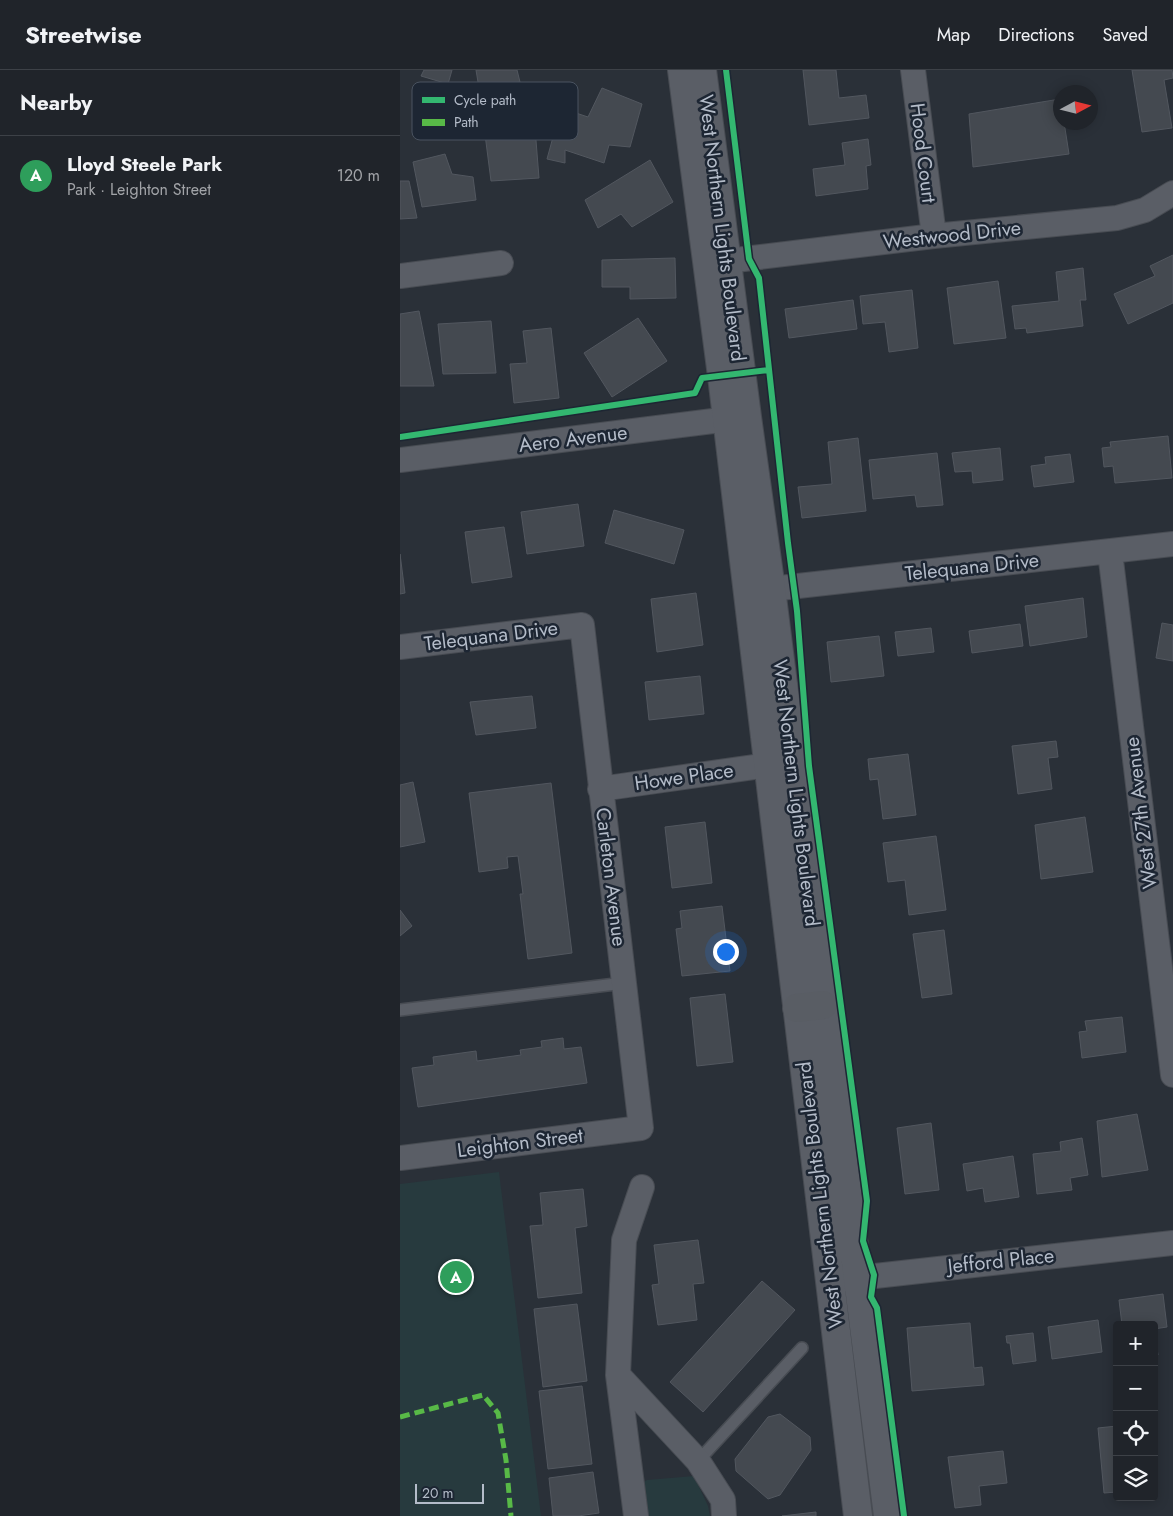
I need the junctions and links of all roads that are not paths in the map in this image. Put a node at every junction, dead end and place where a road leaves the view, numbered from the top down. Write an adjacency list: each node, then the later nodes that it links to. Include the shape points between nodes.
1 (682, 70): 9 (street, West Northern Lights Boulevard)
2 (702, 70): 6 (street, West Northern Lights Boulevard)
3 (913, 70): 5 (street, Hood Court)
4 (1173, 193): 5 (street, Westwood Drive, via 1144,210 1117,218)
5 (934, 236): 6 (street, Westwood Drive)
6 (727, 261): 9 (street, West Northern Lights Boulevard)
7 (501, 264): 8 (street)
8 (400, 276)
9 (737, 418): 10 (street, Aero Avenue); 13 (street, West Northern Lights Boulevard); 16 (street, West Northern Lights Boulevard)
10 (400, 460)
11 (1173, 544): 12 (street, Telequana Drive)
12 (1110, 552): 13 (street, Telequana Drive); 21 (street, West 27th Avenue)
13 (771, 589): 19 (street, West Northern Lights Boulevard)
14 (582, 625): 15 (street, Telequana Drive); 17 (street, Carleton Avenue)
15 (400, 647)
16 (768, 765): 17 (street, Howe Place); 19 (street, West Northern Lights Boulevard)
17 (600, 789): 18 (street, Carleton Avenue)
18 (624, 983): 20 (lane); 22 (street, Carleton Avenue)
19 (810, 1006): 26 (street, West Northern Lights Boulevard); 27 (street, West Northern Lights Boulevard)
20 (400, 1010)
21 (1173, 1075)
22 (641, 1128): 23 (street, Leighton Street)
23 (400, 1158)
24 (642, 1187): 29 (street, via 624,1240)
25 (1173, 1243): 26 (street, Jefford Place)
26 (858, 1277): 27 (street, Jefford Place); 34 (street, West Northern Lights Boulevard)
27 (830, 1281): 33 (street, West Northern Lights Boulevard)
28 (802, 1348): 30 (lane)
29 (618, 1375): 30 (street); 31 (street)
30 (698, 1461): 32 (street, via 723,1500)
31 (636, 1516)
32 (724, 1516)
33 (858, 1516)
34 (888, 1516)

